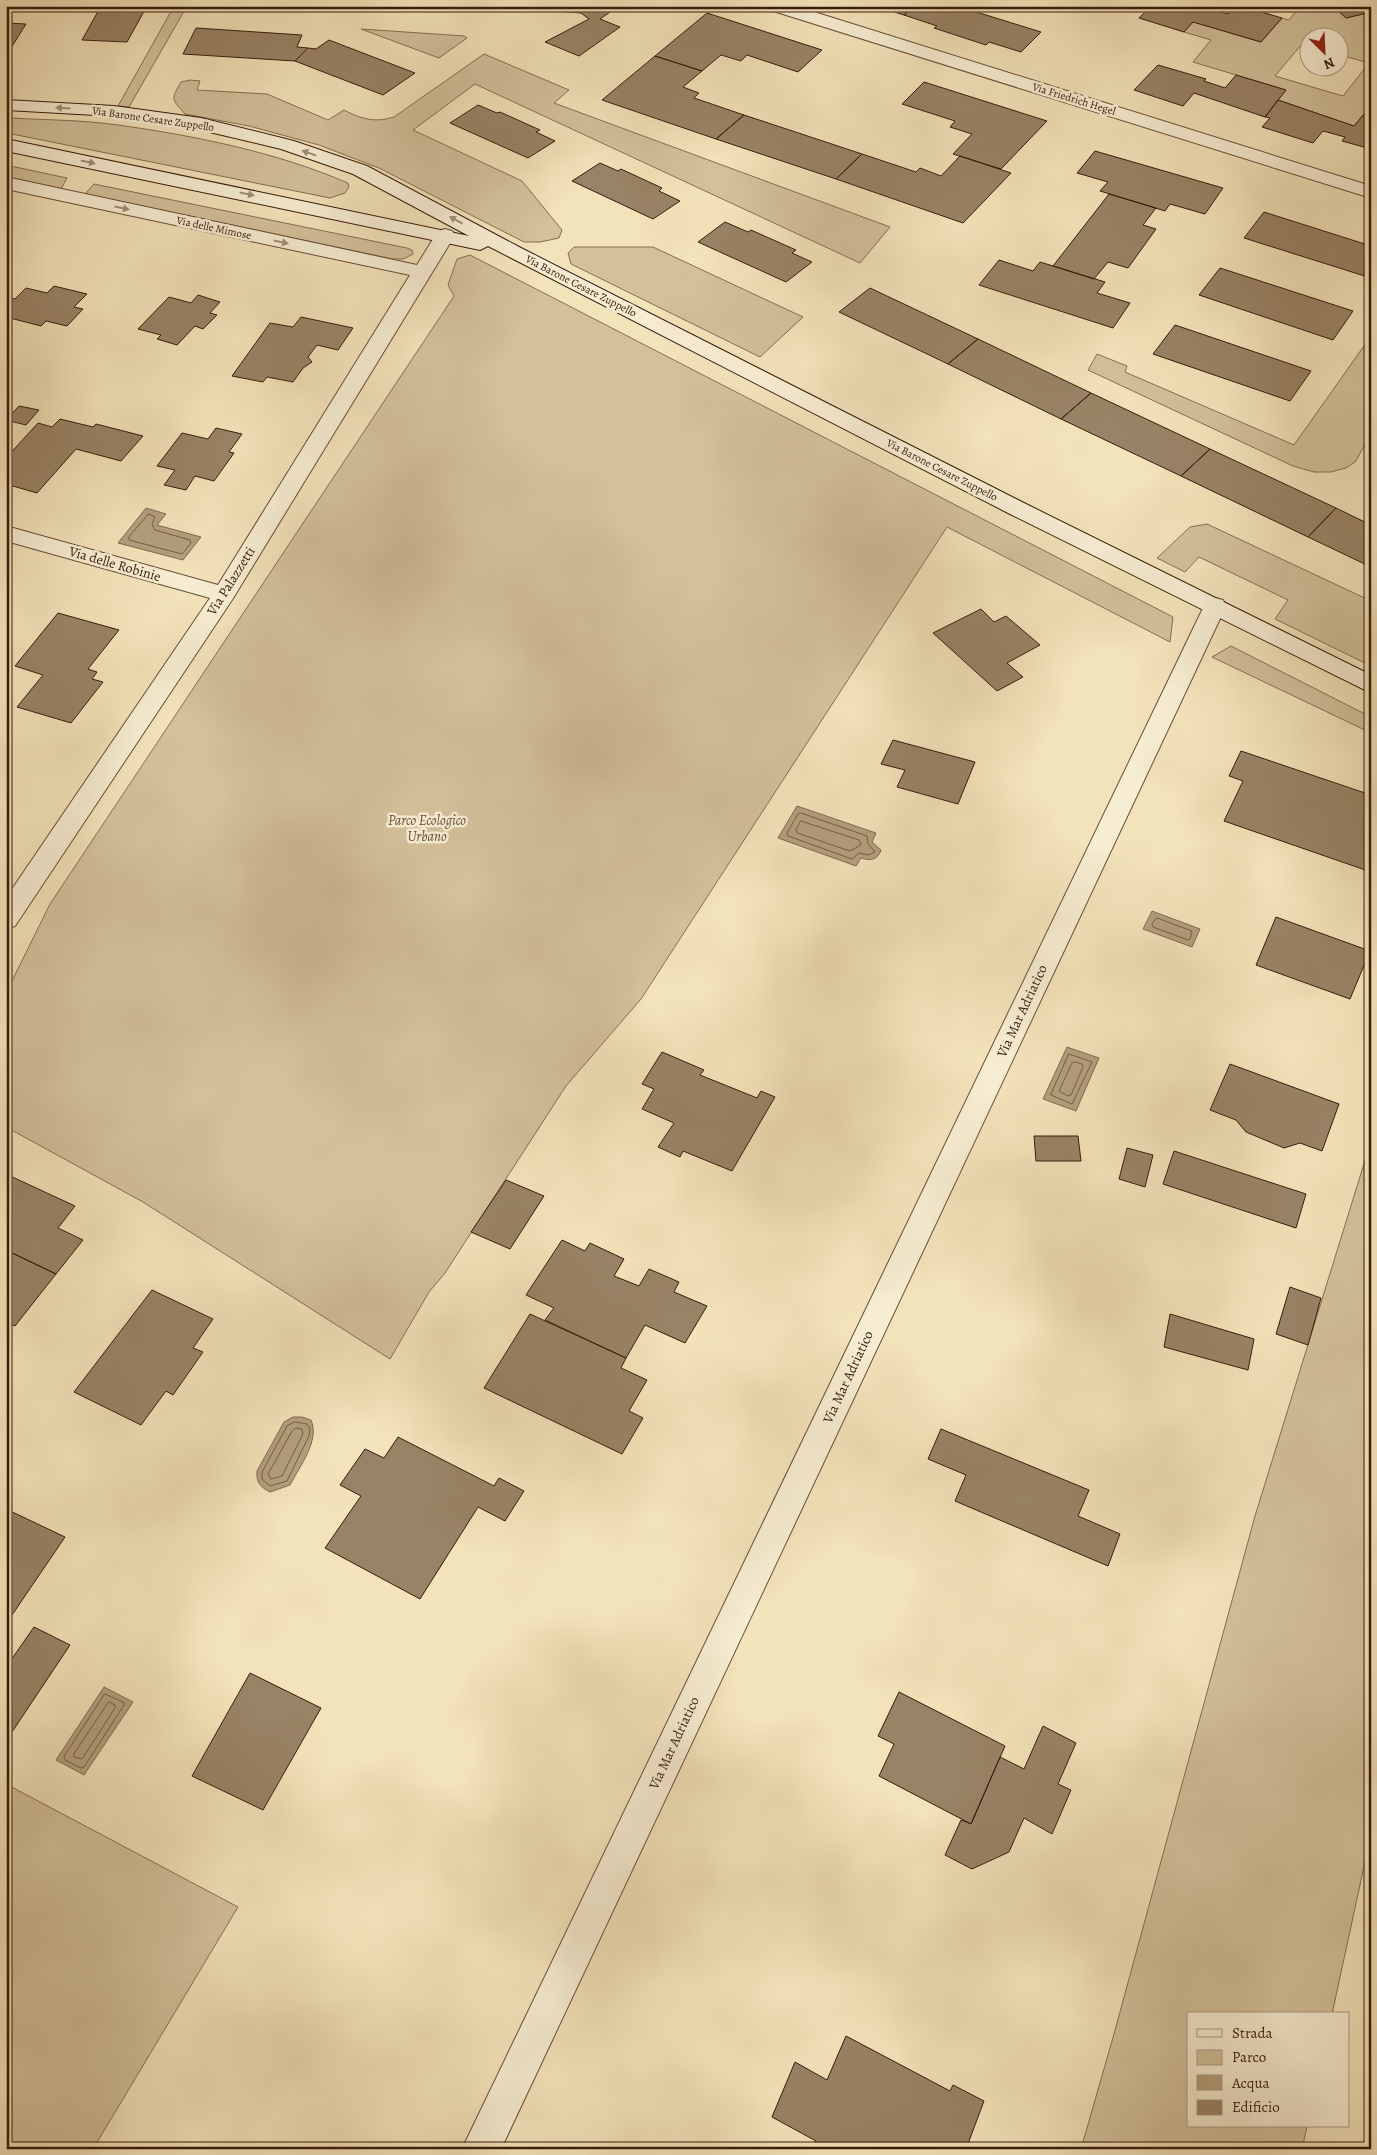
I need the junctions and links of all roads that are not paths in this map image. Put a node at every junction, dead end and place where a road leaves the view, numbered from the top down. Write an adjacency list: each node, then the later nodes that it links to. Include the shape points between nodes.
1 (776, 6): 5 (street, Via Friedrich Hegel)
2 (6, 105): 7 (street, Via Barone Cesare Zuppello, one-way to 2, via 360,170 287,145 201,124 114,111)
3 (6, 145): 6 (street, Via Barone Cesare Zuppello, one-way to 6)
4 (6, 183): 8 (street, Via delle Mimose, one-way to 8)
5 (1371, 192)
6 (445, 236): 7 (street, Via Barone Cesare Zuppello); 8 (street, Via Palazzetti)
7 (514, 252): 11 (street, Via Barone Cesare Zuppello)
8 (422, 272): 10 (street, Via Palazzetti)
9 (6, 533): 10 (street, Via delle Robinie)
10 (224, 594): 13 (street, Via Palazzetti)
11 (1215, 606): 12 (street, Via Barone Cesare Zuppello); 14 (street, Via Mar Adriatico)
12 (1371, 685)
13 (6, 919)
14 (481, 2149)

